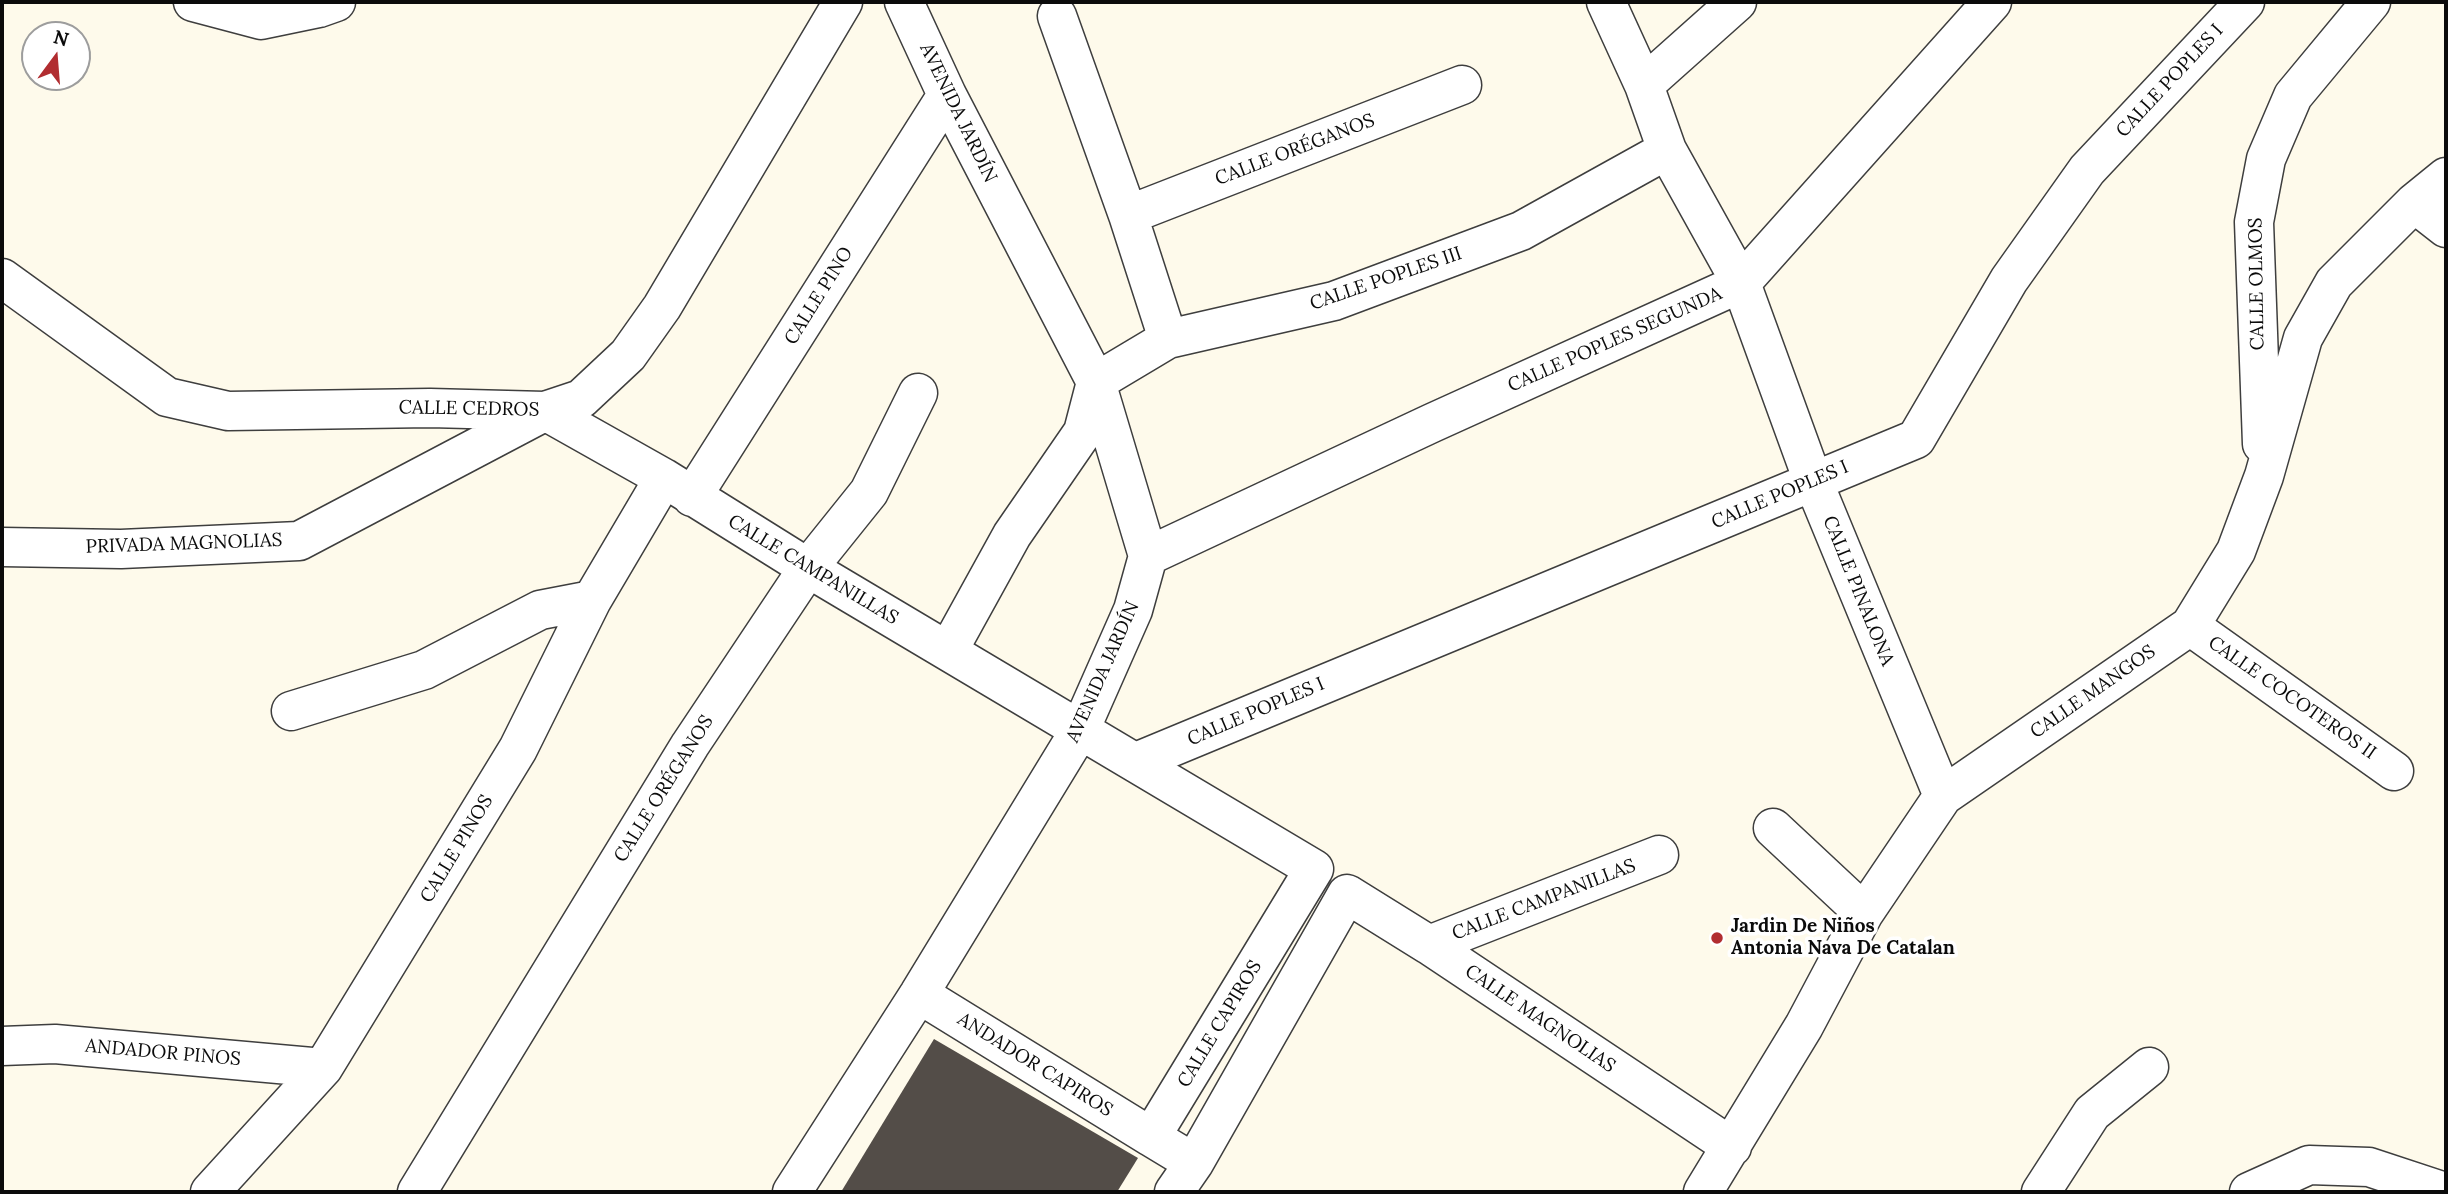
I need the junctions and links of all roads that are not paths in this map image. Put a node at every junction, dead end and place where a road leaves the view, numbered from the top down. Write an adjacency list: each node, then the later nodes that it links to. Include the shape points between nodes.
1 (193, 2): 2 (street, via 261,20)
2 (336, 2)
3 (843, 2): 24 (street, CALLE CEDROS, via 662,307 628,355 581,399)
4 (904, 2): 13 (street, AVENIDA JARDÍN)
5 (1606, 2): 12 (street, CALLE PINALONA)
6 (1737, 2): 12 (street)
7 (1992, 2): 20 (street, CALLE POPLES SEGUNDA)
8 (2245, 2): 26 (street, CALLE POPLES I, via 2087,170 2009,280 1916,439)
9 (2371, 2): 25 (street, CALLE OLMOS, via 2293,96 2266,159 2254,222)
10 (1057, 16): 17 (street)
11 (1462, 85): 17 (street, CALLE ORÉGANOS)
12 (1644, 85): 14 (street, CALLE PINALONA)
13 (947, 94): 22 (street, AVENIDA JARDÍN); 27 (street, CALLE PINO)
14 (1667, 150): 20 (street, CALLE PINALONA); 21 (street, CALLE POPLES III, via 1508,236 1334,301)
15 (2446, 177): 16 (street, CALLE MANGOS)
16 (2414, 203): 18 (street); 25 (street, CALLE MANGOS, via 2334,283 2303,338)
17 (1128, 215): 21 (street)
18 (2446, 228)
19 (2, 278): 24 (street, CALLE CEDROS, via 167,397 228,411)
20 (1741, 283): 26 (street, CALLE PINALONA); 29 (street, CALLE POPLES SEGUNDA)
21 (1168, 339): 22 (street, CALLE POPLES III)
22 (1096, 382): 29 (street, AVENIDA JARDÍN); 33 (street, via 1083,432 1012,535)
23 (918, 393): 30 (street, CALLE ORÉGANOS, via 869,492)
24 (545, 411): 27 (street, CALLE CAMPANILLAS); 28 (street, PRIVADA MAGNOLIAS, via 299,541 121,549)
25 (2264, 476): 32 (street, CALLE MANGOS, via 2236,551)
26 (1813, 481): 36 (street, CALLE POPLES I); 38 (street, CALLE PINALONA)
27 (678, 487): 30 (street, CALLE CAMPANILLAS); 31 (street, CALLE PINOS)
28 (2, 547)
29 (1148, 556): 35 (street, AVENIDA JARDÍN, via 1133,610)
30 (808, 568): 33 (street, CALLE CAMPANILLAS); 52 (street, CALLE ORÉGANOS, via 690,745)
31 (592, 600): 34 (street, via 540,610 424,670); 46 (street, CALLE PINOS, via 518,749)
32 (2190, 626): 37 (street, CALLE COCOTEROS II); 38 (street, CALLE MANGOS)
33 (948, 651): 35 (street, CALLE CAMPANILLAS)
34 (291, 711)
35 (1080, 730): 36 (street); 43 (street, AVENIDA JARDÍN)
36 (1136, 762): 47 (street, CALLE CAPIROS, via 1314,869)
37 (2394, 771)
38 (1943, 796): 41 (street, CALLE MANGOS)
39 (1773, 828): 41 (street)
40 (1659, 855): 42 (street, CALLE CAMPANILLAS)
41 (1864, 913): 48 (street, CALLE MANGOS)
42 (1429, 944): 48 (street, CALLE MAGNOLIAS); 49 (street, CALLE MAGNOLIAS, via 1347,894)
43 (919, 994): 47 (street, ANDADOR CAPIROS); 53 (street, AVENIDA JARDÍN)
44 (2, 1046): 46 (street, ANDADOR PINOS, via 55,1044)
45 (2149, 1067): 55 (street, via 2092,1113)
46 (323, 1068): 51 (street, CALLE PINOS)
47 (1151, 1137): 49 (street)
48 (1732, 1147): 54 (street, CALLE MANGOS)
49 (1184, 1177)
50 (2363, 1180): 56 (street, via 2309,1165); 57 (street)
51 (210, 1192)
52 (417, 1192)
53 (792, 1192)
54 (1703, 1192)
55 (2041, 1192)
56 (2249, 1192)
57 (2445, 1192)

